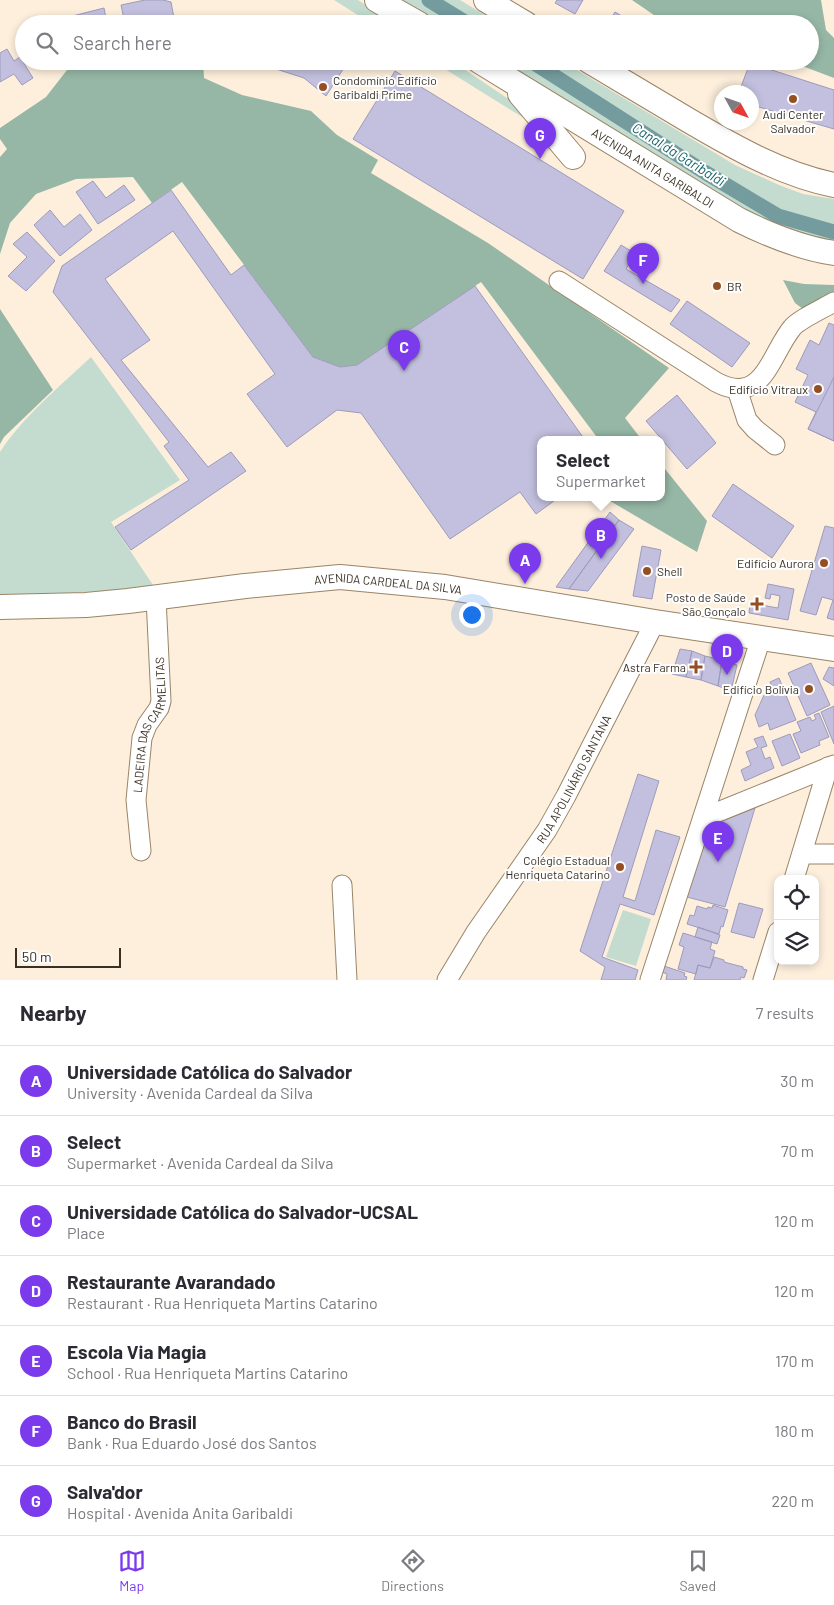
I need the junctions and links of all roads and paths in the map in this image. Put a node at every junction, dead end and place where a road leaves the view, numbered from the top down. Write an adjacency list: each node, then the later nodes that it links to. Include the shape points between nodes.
1 (377, 0): 3 (main road)
2 (486, 0): 4 (main road)
3 (403, 15)
4 (511, 15)
5 (494, 70): 7 (main road, AVENIDA ANITA GARIBALDI)
6 (604, 70): 9 (main road, via 756,158 808,180)
7 (508, 79): 8 (main road); 10 (main road, AVENIDA ANITA GARIBALDI, via 739,220 778,238)
8 (572, 157)
9 (834, 185)
10 (834, 253)
11 (559, 281): 13 (street, via 716,382)
12 (834, 302): 13 (street, via 792,327 767,371 749,387)
13 (737, 389): 14 (street, via 747,420)
14 (775, 445)
15 (156, 598): 16 (main road, AVENIDA CARDEAL DA SILVA, via 86,605); 17 (main road, AVENIDA CARDEAL DA SILVA, via 340,577 445,587); 22 (street, LADEIRA DAS CARMELITAS, via 160,701 142,738 136,800)
16 (0, 606)
17 (655, 622): 18 (main road, AVENIDA CARDEAL DA SILVA); 29 (street, RUA APOLINÁRIO SANTANA, via 566,796)
18 (761, 638): 19 (main road, AVENIDA CARDEAL DA SILVA); 21 (street)
19 (834, 648)
20 (831, 766): 21 (street); 23 (street)
21 (703, 818): 30 (street)
22 (141, 851)
23 (802, 854): 24 (street); 25 (street)
24 (834, 854)
25 (795, 875)
26 (342, 885): 28 (street)
27 (774, 945): 31 (street)
28 (347, 980)
29 (447, 980)
30 (650, 980)
31 (763, 980)

